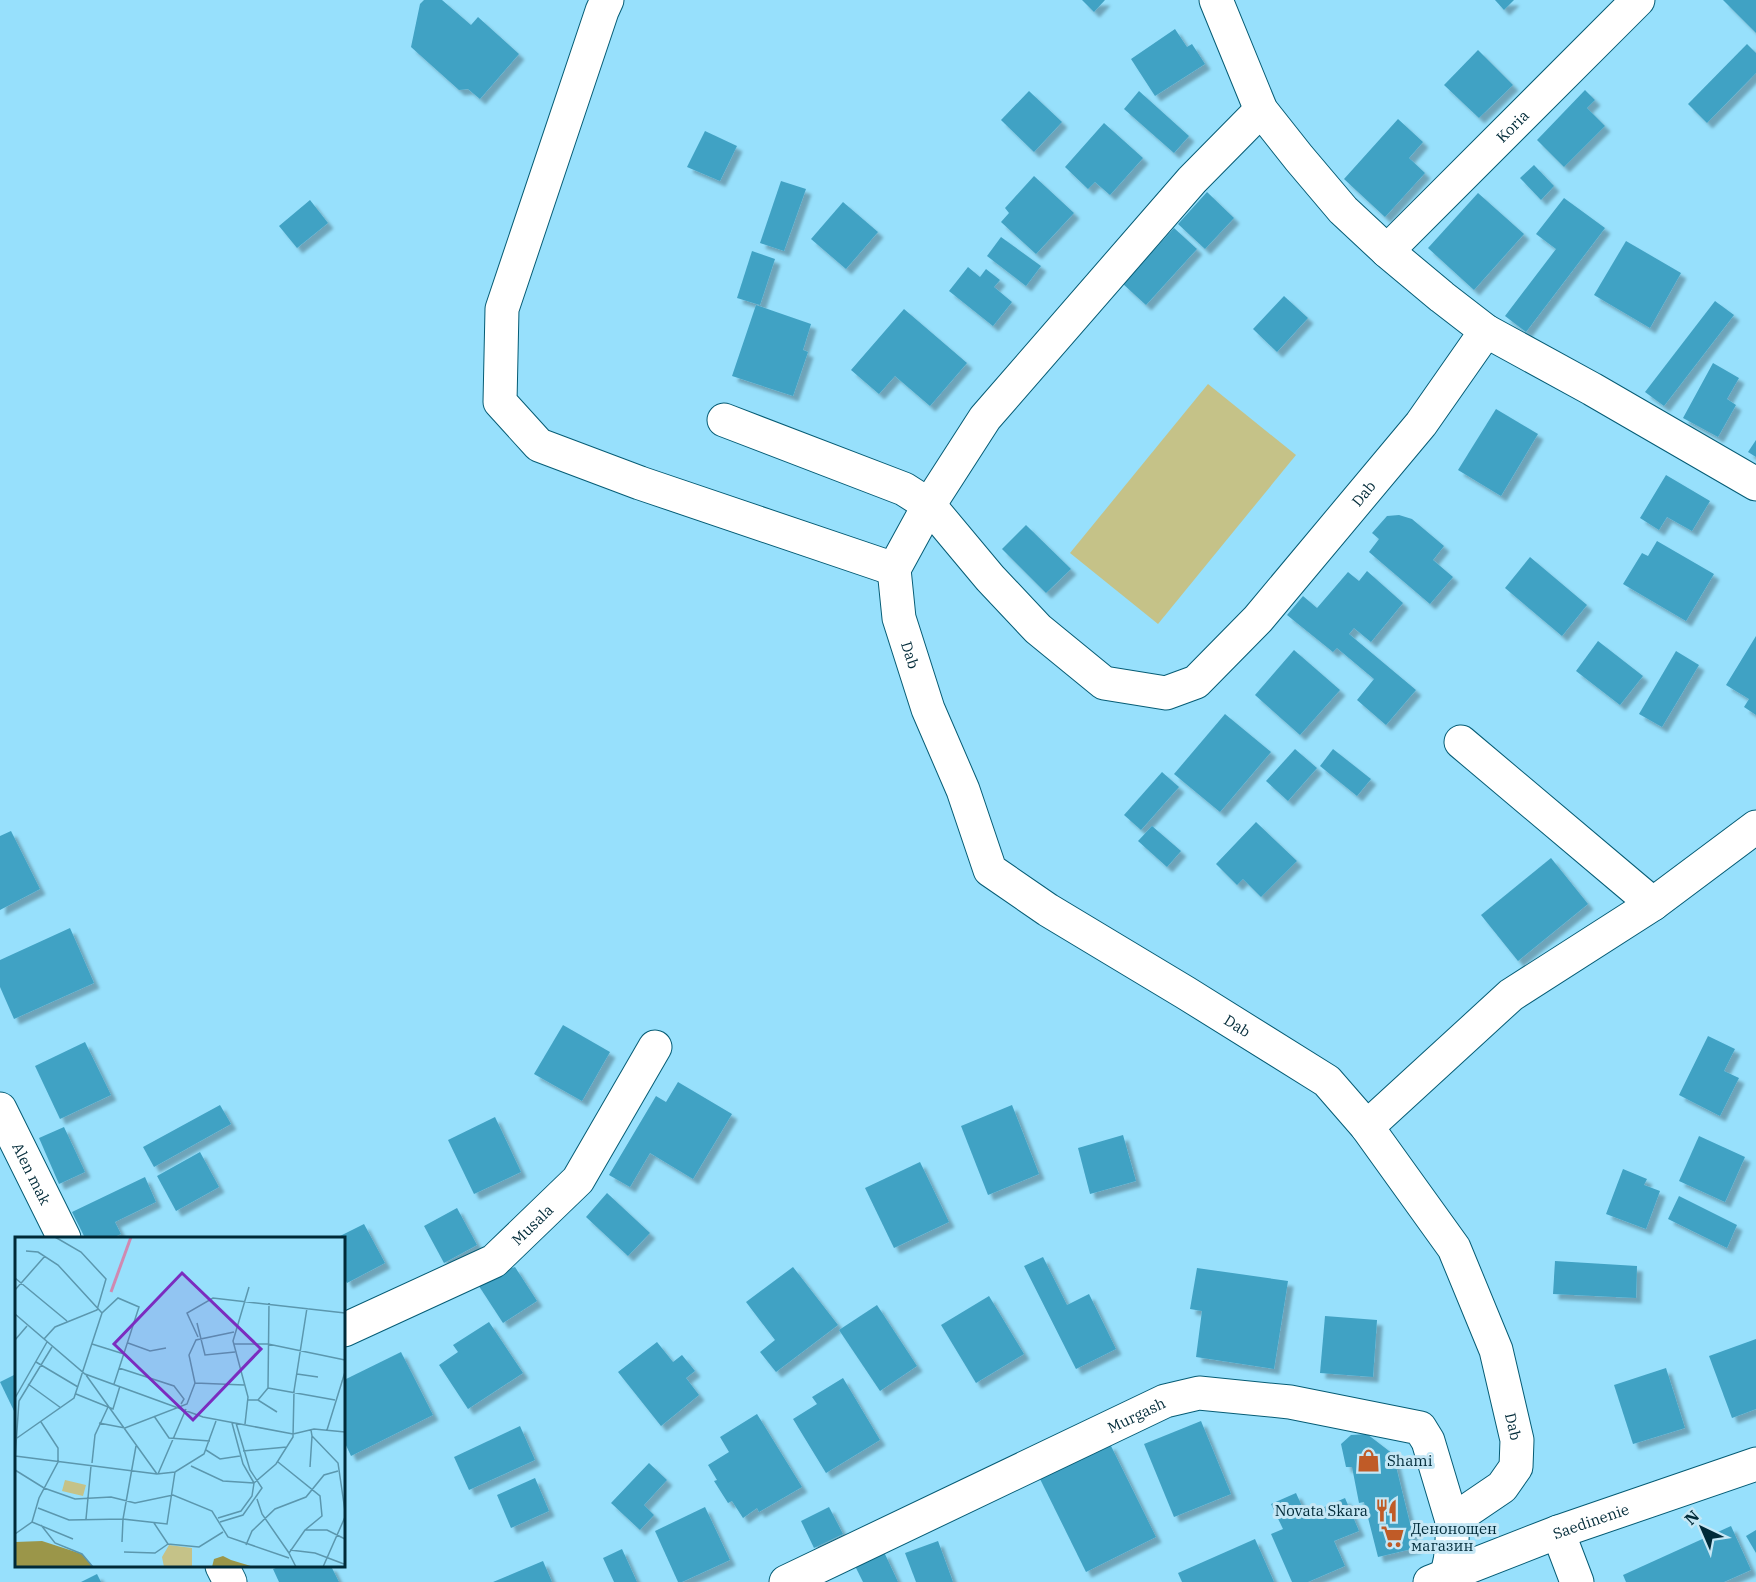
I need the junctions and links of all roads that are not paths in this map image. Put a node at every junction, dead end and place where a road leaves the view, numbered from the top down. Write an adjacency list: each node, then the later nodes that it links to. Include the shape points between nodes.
1 (607, 0): 10 (street, via 501,309 500,402 539,445)
2 (1216, 0): 4 (street)
3 (1638, 0): 5 (street, Koria)
4 (1262, 110): 5 (street, via 1343,210); 9 (street, via 1192,180 985,418)
5 (1387, 251): 6 (street)
6 (1486, 331): 8 (street); 9 (street, Dab, via 1421,424 1258,619 1196,682 1166,693 1104,683 1038,629)
7 (724, 420): 9 (street, Dab, via 904,489)
8 (1756, 484)
9 (929, 505): 10 (street)
10 (894, 569): 16 (street, Dab, via 898,618 990,870 1048,910 1327,1081)
11 (1461, 742): 13 (street)
12 (1756, 827): 13 (street)
13 (1653, 904): 16 (street, via 1511,995)
14 (656, 1047): 18 (street, Musala, via 578,1180 494,1261)
15 (0, 1109): 17 (street, Alen mak)
16 (1367, 1127): 20 (street, Dab, via 1454,1248 1496,1350 1517,1440 1516,1467 1502,1487)
17 (63, 1237)
18 (345, 1330)
19 (1756, 1464): 21 (street, Saedinenie)
20 (1452, 1521): 23 (street, via 1453,1539); 25 (street, Murgash, via 1428,1442 1420,1428 1290,1402 1199,1393 1165,1401)
21 (1558, 1532): 23 (street, Saedinenie); 26 (street)
22 (222, 1567): 24 (street)
23 (1440, 1579)
24 (230, 1582)
25 (786, 1582)
26 (1577, 1582)

